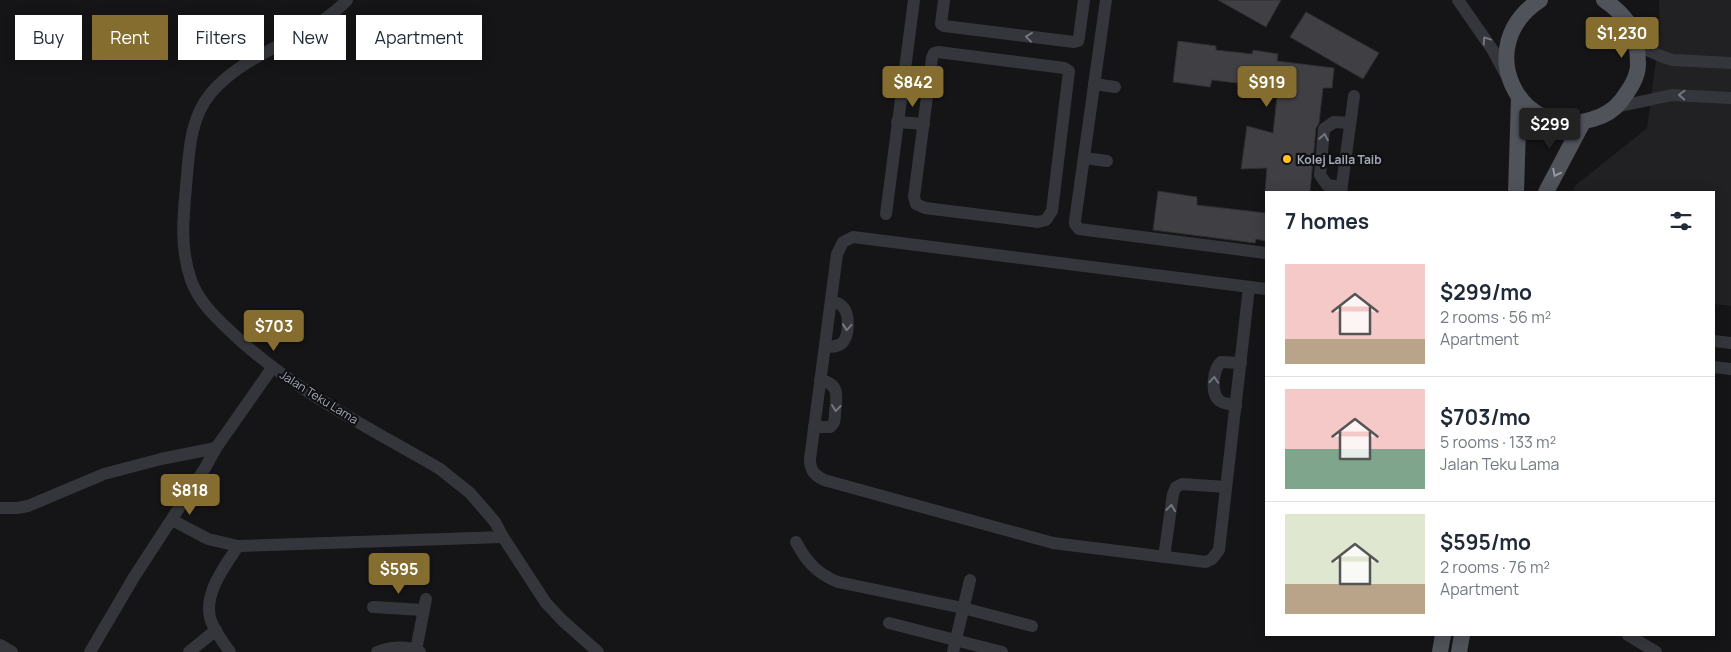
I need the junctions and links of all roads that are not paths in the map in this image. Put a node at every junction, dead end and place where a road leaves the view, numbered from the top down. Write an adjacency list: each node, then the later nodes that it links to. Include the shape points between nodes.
1 (347, 0): 38 (street, Jalan Teku Lama, via 318,24 230,75 210,94 197,116 191,138 182,233 191,281 215,316)
2 (914, 0): 19 (street)
3 (944, 0): 4 (street, one-way to 3, via 1079,37 1074,42 944,26 941,24)
4 (1084, 0)
5 (1106, 0): 13 (street)
6 (1458, 0): 12 (street, one-way to 6)
7 (1540, 0): 12 (main road, via 1527,8 1514,24 1507,43 1506,64)
8 (1604, 0): 9 (main road)
9 (1616, 5): 10 (main road, via 1631,26)
10 (1638, 46): 11 (street, via 1673,60); 18 (main road, via 1638,68 1630,90)
11 (1731, 63)
12 (1510, 81): 16 (main road)
13 (1094, 84): 14 (street); 23 (street)
14 (1115, 87)
15 (1354, 96): 21 (street)
16 (1519, 97): 20 (main road, via 1547,119); 26 (main road)
17 (1731, 98): 18 (street, one-way to 18, via 1672,95)
18 (1616, 107): 20 (main road)
19 (897, 122): 22 (street); 28 (street)
20 (1583, 122): 27 (main road, one-way to 27)
21 (1350, 123): 25 (street); 25 (street, one-way to 21, via 1327,185 1320,175 1324,129 1334,122)
22 (924, 124): 22 (street, via 934,53 1069,71 1050,216 1038,222 925,208 916,204 914,197)
23 (1084, 158): 24 (street); 29 (street, via 1075,224 1079,230)
24 (1107, 161)
25 (1342, 190)
26 (1516, 191)
27 (1547, 191)
28 (886, 214)
29 (1265, 253)
30 (1250, 287): 31 (street); 32 (street, via 853,237 839,248); 36 (street)
31 (1265, 289)
32 (831, 301): 35 (street); 35 (street, one-way to 35, via 846,311 846,336 839,345)
33 (1715, 341): 34 (street)
34 (1731, 343)
35 (825, 346): 40 (street)
36 (1241, 363): 41 (street); 41 (street, one-way to 36, via 1220,402 1216,397 1215,369 1221,362)
37 (1715, 366): 39 (street)
38 (272, 368): 43 (street); 47 (street, Jalan Teku Lama, via 446,473 470,493 495,522)
39 (1731, 369)
40 (820, 380): 42 (street); 42 (street, one-way to 42, via 831,384 837,393 834,422 830,427)
41 (1236, 406): 44 (street)
42 (814, 427): 50 (street, via 810,466 815,475 824,480 1053,543)
43 (216, 448): 45 (street, via 104,474 28,506); 46 (street)
44 (1226, 487): 50 (street, one-way to 44, via 1176,487 1182,484); 50 (street, via 1219,550 1212,559 1206,562)
45 (0, 508)
46 (172, 520): 49 (street, via 208,539); 64 (street)
47 (503, 537): 49 (street); 68 (street, Jalan Teku Lama, via 546,603)
48 (796, 542): 53 (street, via 811,566 827,578)
49 (238, 546): 56 (street, via 212,591 210,611)
50 (1164, 557)
51 (970, 580): 53 (street)
52 (373, 608): 62 (street, via 424,604)
53 (964, 608): 55 (street); 61 (street)
54 (889, 623): 61 (street)
55 (1032, 626)
56 (216, 630): 65 (street); 66 (street)
57 (1443, 636): 70 (main road)
58 (1462, 636): 71 (main road)
59 (1630, 636): 72 (street)
60 (0, 645): 63 (street)
61 (955, 646): 69 (street)
62 (418, 651): 67 (street, via 389,648)
63 (12, 652)
64 (90, 652)
65 (189, 652)
66 (230, 652)
67 (376, 652)
68 (598, 652)
69 (1002, 652)
70 (1440, 652)
71 (1459, 652)
72 (1656, 652)

